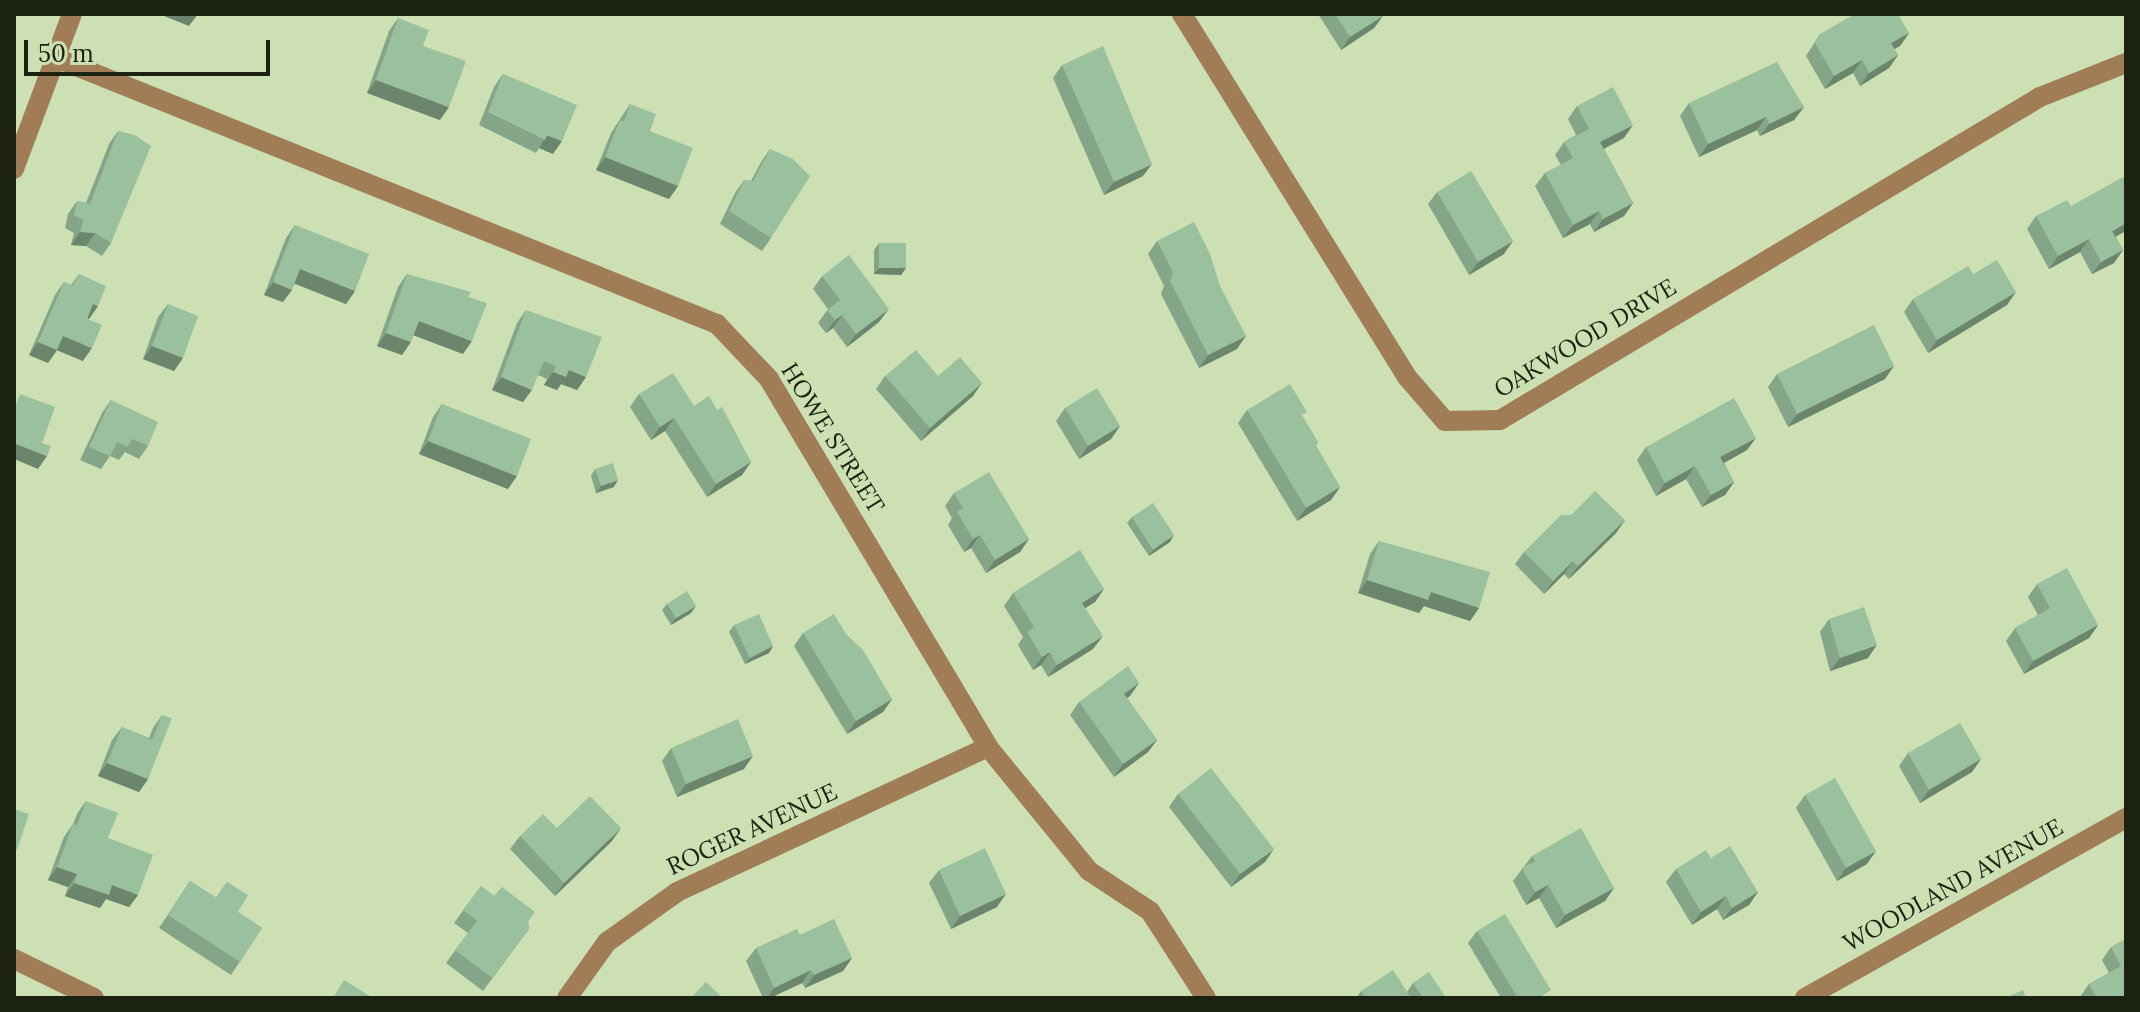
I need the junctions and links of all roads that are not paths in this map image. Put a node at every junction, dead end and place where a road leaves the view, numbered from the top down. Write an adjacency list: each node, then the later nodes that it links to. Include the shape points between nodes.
1 (72, 14): 3 (street)
2 (1182, 14): 4 (street, OAKWOOD DRIVE, via 1407,377 1445,421 1500,420 2040,97)
3 (56, 58): 5 (street); 6 (street, HOWE STREET, via 717,324 769,379)
4 (2126, 63)
5 (14, 169)
6 (988, 747): 10 (street, ROGER AVENUE, via 677,892 607,942); 11 (street, HOWE STREET, via 1089,871 1150,911)
7 (2126, 818): 12 (street, WOODLAND AVENUE)
8 (14, 959): 9 (street)
9 (94, 998)
10 (567, 998)
11 (1206, 998)
12 (1805, 998)

